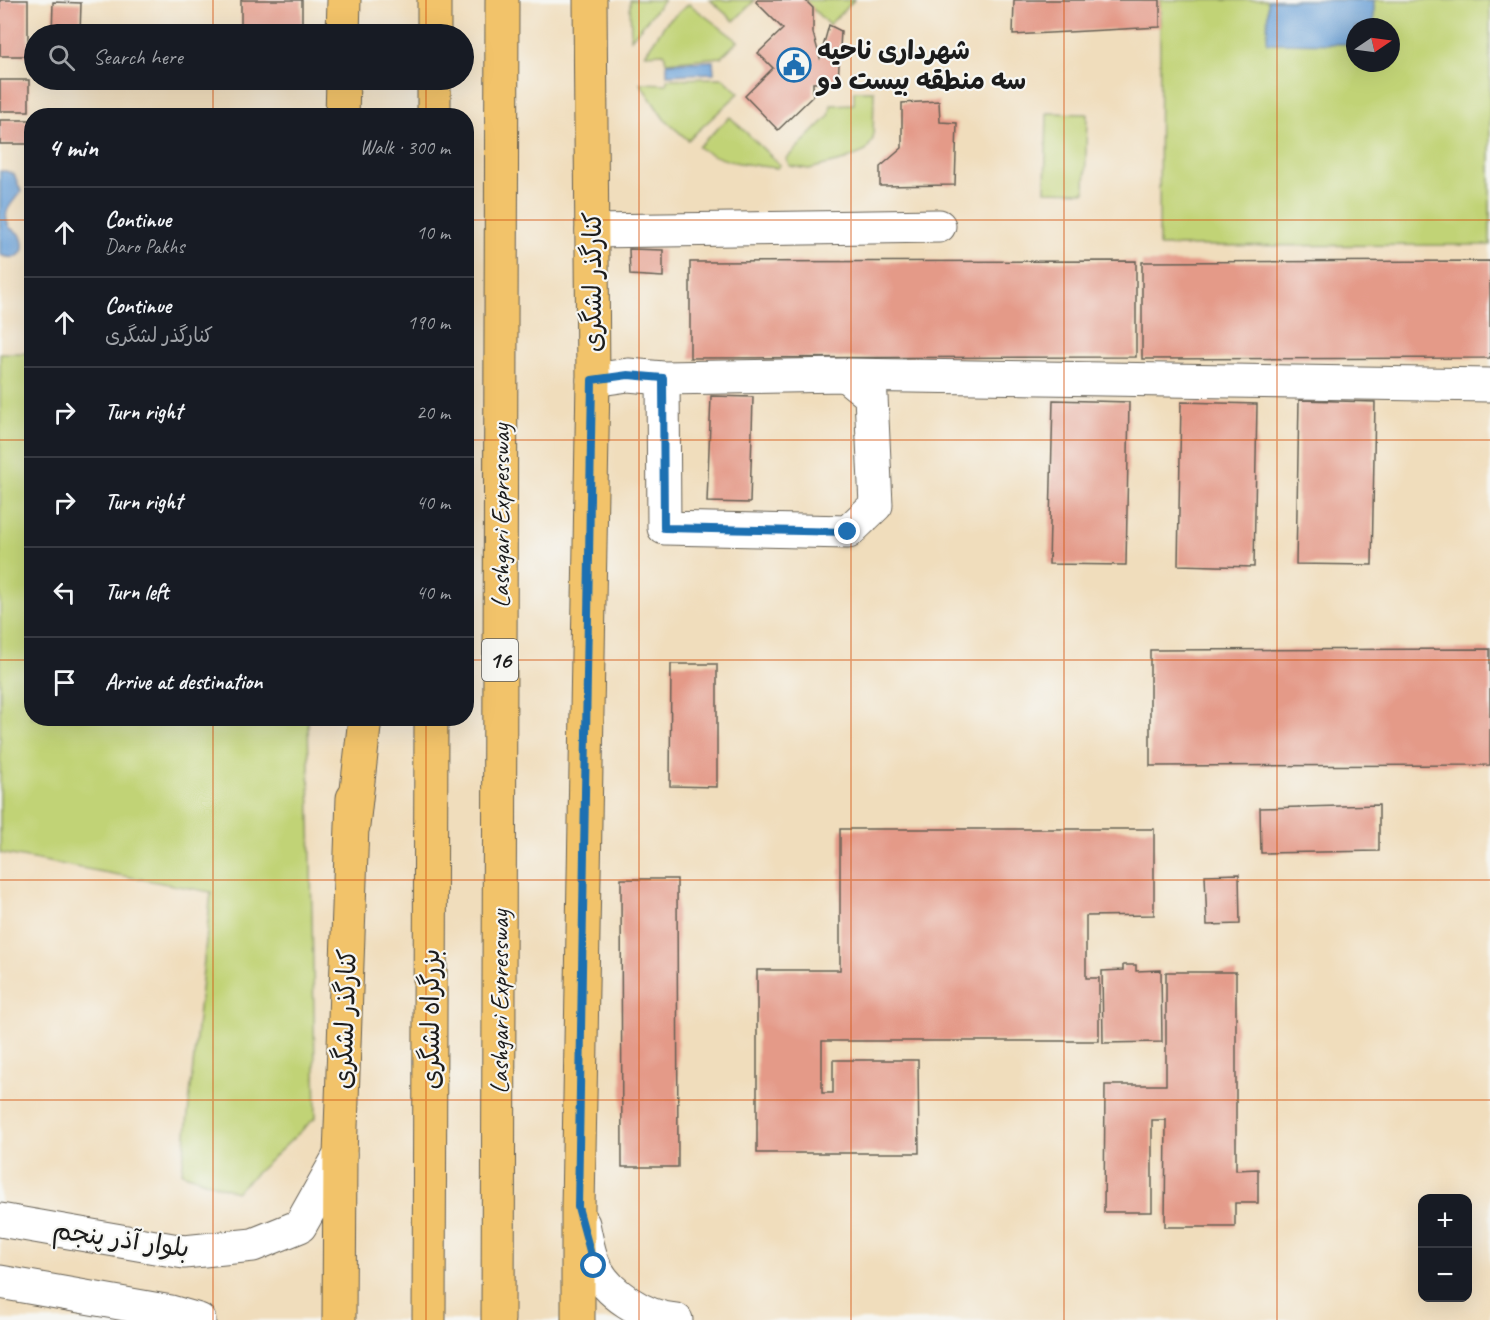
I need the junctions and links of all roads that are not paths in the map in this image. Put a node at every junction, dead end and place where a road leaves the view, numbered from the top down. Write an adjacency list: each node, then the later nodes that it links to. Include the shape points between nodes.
1 (344, 0): 5 (main road)
2 (434, 0): 6 (main road)
3 (502, 0): 26 (main road, Lashgari Expressway / 16)
4 (590, 0): 10 (main road, کنارگذر لشگری)
5 (344, 24)
6 (434, 24)
7 (343, 90): 8 (main road)
8 (342, 108)
9 (939, 226): 10 (street)
10 (592, 231): 13 (main road, کنارگذر لشگری)
11 (844, 375): 12 (street); 12 (street, via 871,396 876,505 848,532 664,528); 14 (street)
12 (663, 378): 13 (street, via 628,375)
13 (592, 380): 20 (main road, کنارگذر لشگری)
14 (1490, 385)
15 (351, 726): 18 (main road, کنارگذر لشگری)
16 (364, 726): 18 (main road)
17 (431, 726): 25 (main road, بزرگراه لشگری)
18 (353, 826): 19 (main road, کنارگذر لشگری)
19 (340, 1155): 21 (street, بلوار آذر پنجم, via 300,1226 253,1245 184,1252); 24 (main road, کنارگذر لشگری)
20 (578, 1207): 27 (main road, کنارگذر لشگری); 28 (street, via 594,1266 615,1293 634,1307)
21 (0, 1220)
22 (0, 1282): 23 (street)
23 (199, 1320)
24 (339, 1320)
25 (429, 1320)
26 (498, 1320)
27 (578, 1320)
28 (676, 1320)

